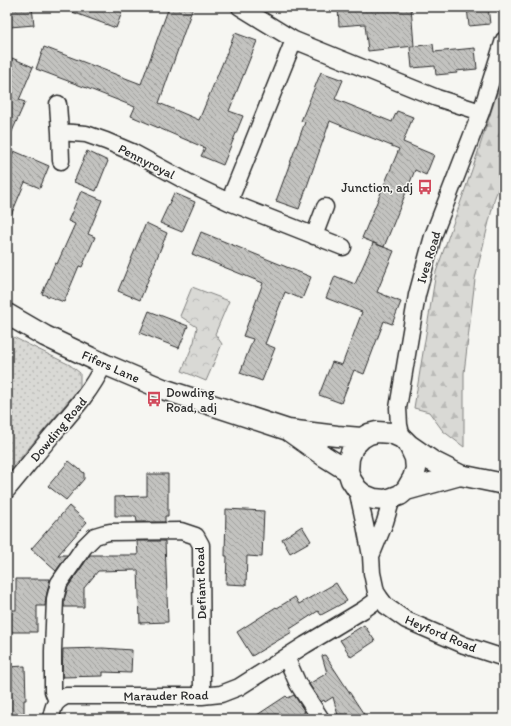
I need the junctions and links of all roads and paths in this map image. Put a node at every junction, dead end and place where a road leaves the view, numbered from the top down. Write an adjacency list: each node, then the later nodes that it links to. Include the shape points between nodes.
1 (240, 7): 2 (street)
2 (294, 40): 5 (street, via 437,98); 8 (street)
3 (504, 40): 5 (street, Ives Road)
4 (58, 104): 6 (street)
5 (481, 112): 14 (street, Ives Road, via 431,243 417,295)
6 (60, 132): 7 (street); 8 (street, Pennyroyal, via 86,134 106,141)
7 (61, 161)
8 (229, 202): 10 (street, Pennyroyal)
9 (325, 207): 10 (street)
10 (314, 236): 11 (street, Pennyroyal)
11 (343, 247)
12 (7, 314): 13 (street, Fifers Lane, via 45,336)
13 (104, 364): 15 (street, Fifers Lane, via 163,389); 22 (street, Dowding Road, via 98,378 80,404)
14 (398, 408): 16 (street, Ives Road, via 386,424); 17 (street, Ives Road, via 398,425)
15 (288, 430): 16 (street, Fifers Lane, via 337,436); 18 (street, Fifers Lane)
16 (370, 435): 17 (street, Fifers Lane, via 391,433); 18 (street, via 353,447)
17 (405, 442): 19 (street, Fifers Lane, via 432,461); 23 (street, via 415,458 416,469 413,478)
18 (348, 471): 21 (street)
19 (460, 475): 20 (street, Fifers Lane); 23 (street, Fifers Lane)
20 (504, 484)
21 (357, 489): 23 (street, Fifers Lane, via 374,499 385,500); 24 (street, Heyford Road)
22 (7, 490)
23 (399, 494): 24 (street, Heyford Road)
24 (371, 556): 25 (street, Heyford Road, via 372,574)
25 (380, 598): 26 (street, Marauder Road); 27 (street, Heyford Road, via 386,606 406,620 464,645)
26 (286, 657): 28 (street, Marauder Road, via 239,687 221,694); 31 (street, via 298,684)
27 (504, 658)
28 (202, 696): 29 (street, Marauder Road, via 66,696); 29 (street, Defiant Road, via 201,545 196,536 181,531 110,532 96,536 84,547 59,583 54,599 53,651 54,691)
29 (57, 701): 30 (street)
30 (51, 719)
31 (321, 719)

